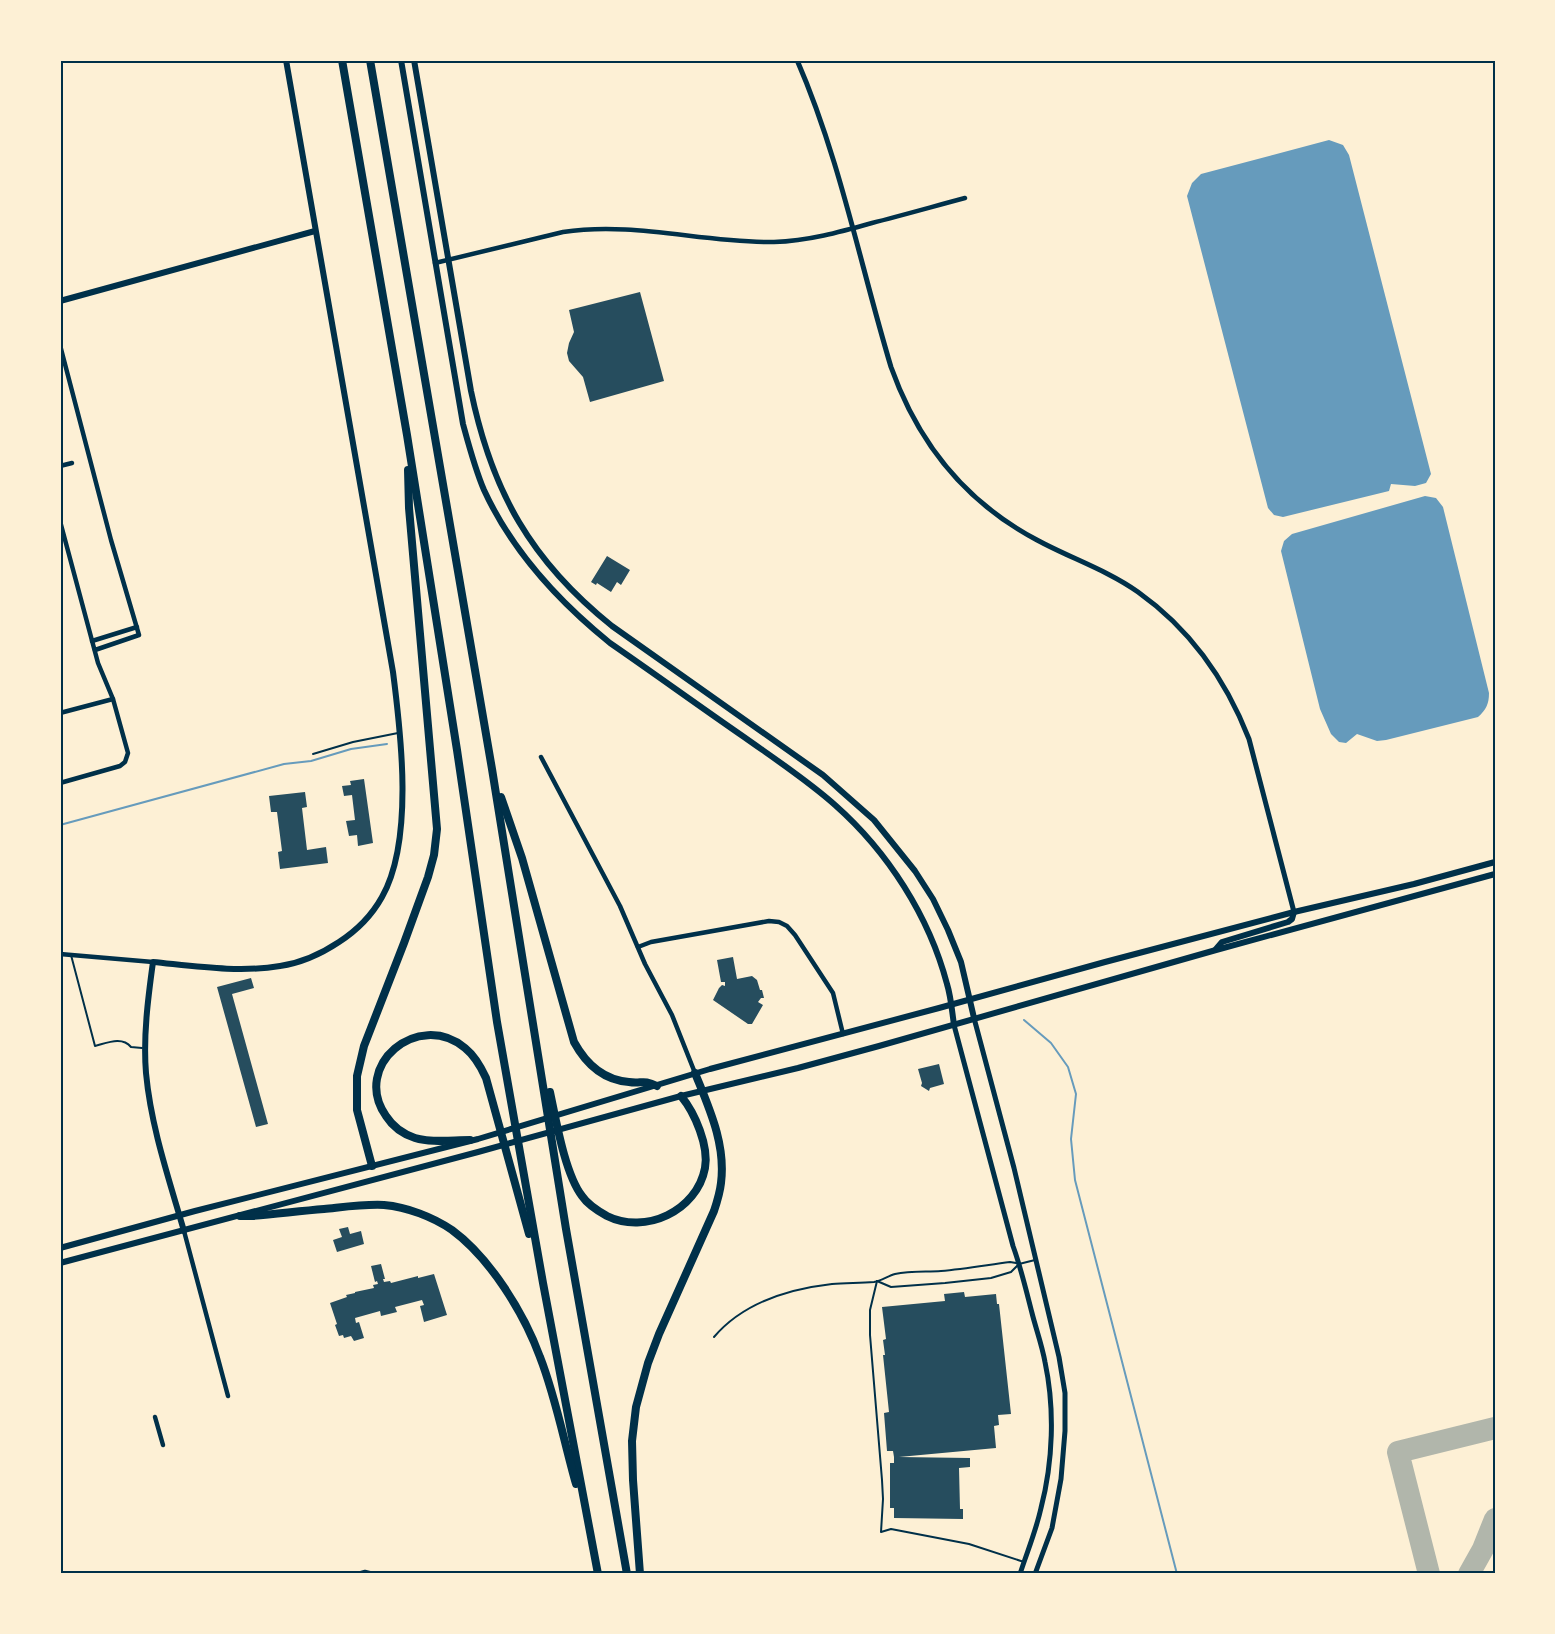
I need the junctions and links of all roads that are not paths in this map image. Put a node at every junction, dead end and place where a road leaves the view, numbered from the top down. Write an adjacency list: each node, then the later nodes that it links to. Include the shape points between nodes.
1 (286, 60): 9 (main road)
2 (342, 60): 14 (highway)
3 (370, 60): 26 (highway)
4 (401, 60): 11 (main road)
5 (414, 60): 10 (main road)
6 (797, 60): 8 (street, via 827,139)
7 (966, 198): 8 (street)
8 (853, 228): 10 (street, via 777,242 582,229); 30 (street, via 885,347 904,400 923,436 951,474 1016,529 1138,592 1192,642 1224,686 1249,739)
9 (315, 231): 12 (main road); 23 (main road, via 389,650)
10 (448, 260): 11 (street); 36 (main road, via 481,434 503,491 534,545 568,587 606,621 820,774 874,820 933,899 961,962)
11 (435, 263): 37 (main road, via 463,424 475,465 499,519 524,557 542,580 610,643 791,770 865,834 890,865 920,915 941,964)
12 (60, 301)
13 (60, 345): 18 (street)
14 (407, 435): 48 (highway, via 409,508 437,829 428,877 364,1046 357,1076 357,1110); 58 (highway, via 497,1022)
15 (72, 462): 16 (street)
16 (60, 466)
17 (60, 521): 19 (street)
18 (137, 627): 19 (street); 20 (street, via 140,635)
19 (93, 640): 20 (street)
20 (95, 650): 21 (street)
21 (113, 699): 22 (street); 27 (street, via 128,753 126,762)
22 (60, 713)
23 (398, 733): 24 (lane); 35 (main road, via 402,795 396,859 383,896 358,928 315,956 279,966 237,968)
24 (313, 754)
25 (542, 757): 31 (street)
26 (492, 769): 40 (highway); 44 (highway, via 522,858 574,1042 597,1071 621,1082 646,1081)
27 (60, 783)
28 (1495, 862): 30 (main road)
29 (1495, 874): 32 (main road)
30 (1294, 912): 32 (main road, via 1288,922 1222,942); 36 (main road)
31 (638, 947): 41 (street, via 760,922 788,926 834,993); 43 (street)
32 (1216, 950): 38 (main road)
33 (60, 954): 34 (street)
34 (70, 955): 35 (street); 42 (lane, via 95,1046 118,1041)
35 (153, 962): 42 (main road)
36 (970, 1000): 37 (main road); 38 (main road)
37 (951, 1005): 39 (main road); 41 (main road)
38 (974, 1018): 39 (main road); 54 (street)
39 (954, 1024): 45 (main road); 56 (street)
40 (536, 1033): 46 (highway, via 574,1183 592,1207 611,1218 641,1222 662,1218 680,1208 697,1188 705,1156 694,1115); 68 (highway)
41 (843, 1034): 43 (main road)
42 (145, 1048): 50 (main road, via 154,1126)
43 (695, 1073): 44 (main road); 45 (highway)
44 (657, 1086): 47 (main road)
45 (702, 1091): 46 (main road); 69 (highway, via 721,1153 721,1186 714,1211 648,1363 636,1407 632,1441)
46 (681, 1096): 49 (main road)
47 (474, 1140): 48 (main road); 58 (highway, via 417,1139 391,1123 379,1103 377,1081 384,1060 396,1046 422,1035 440,1036 466,1049 479,1064)
48 (372, 1166): 49 (main road); 50 (main road)
49 (376, 1179): 51 (main road)
50 (179, 1215): 52 (main road); 53 (main road)
51 (240, 1216): 52 (main road); 63 (highway, via 384,1206 419,1213 464,1240 507,1293 540,1355)
52 (184, 1231): 55 (main road); 60 (street)
53 (60, 1248)
54 (1035, 1260): 56 (lane); 71 (street, via 1059,1357 1065,1393 1065,1431 1052,1528)
55 (60, 1263)
56 (1019, 1264): 57 (lane, via 896,1274); 57 (lane, via 1001,1276 945,1284 891,1287); 64 (street, via 1045,1362 1051,1431 1042,1507)
57 (877, 1281): 59 (lane, via 832,1284 774,1297 735,1316); 64 (lane, via 870,1310 870,1335 882,1480 881,1532 891,1529 969,1544)
58 (543, 1283): 63 (highway)
59 (714, 1337)
60 (228, 1396)
61 (155, 1417): 62 (street)
62 (162, 1445)
63 (591, 1537): 67 (highway)
64 (1024, 1563): 70 (street)
65 (357, 1574): 66 (street)
66 (373, 1574)
67 (598, 1574)
68 (627, 1574)
69 (640, 1574)
70 (1020, 1574)
71 (1035, 1574)

